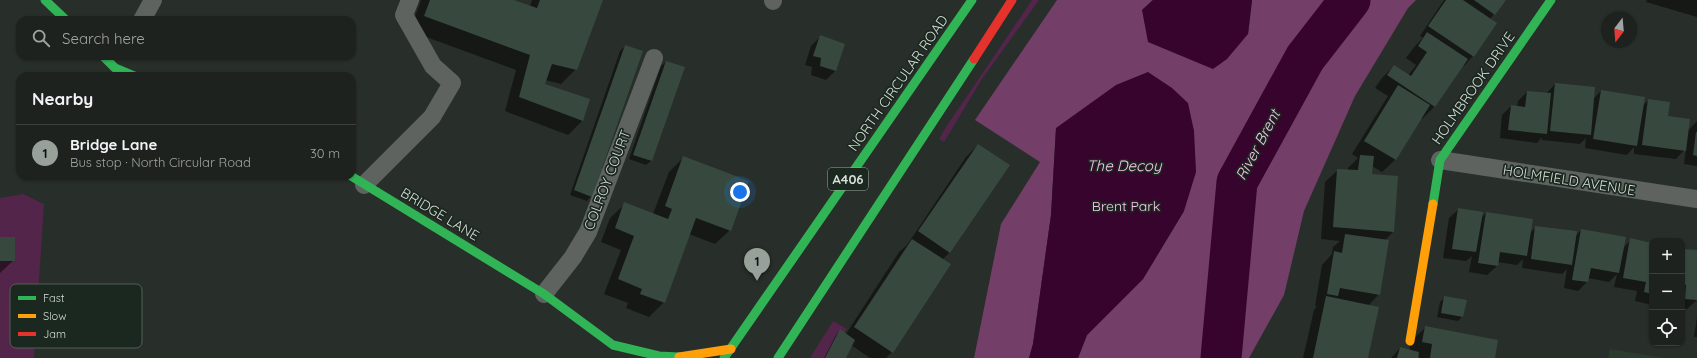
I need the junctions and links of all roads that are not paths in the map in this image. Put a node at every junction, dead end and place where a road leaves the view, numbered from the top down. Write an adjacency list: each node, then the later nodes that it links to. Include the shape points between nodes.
1 (45, 0): 7 (main road)
2 (153, 0): 8 (street)
3 (410, 0): 13 (street, via 404,15 433,66 452,83 432,116)
4 (972, 0): 18 (main road, NORTH CIRCULAR ROAD / A406)
5 (1012, 0): 21 (main road, A406)
6 (1551, 0): 12 (main road, HOLMBROOK DRIVE)
7 (62, 16)
8 (144, 16)
9 (654, 58): 15 (street, COLROY COURT, via 588,232 573,257)
10 (113, 60): 11 (main road)
11 (129, 72)
12 (1440, 160): 14 (street, HOLMFIELD AVENUE); 16 (main road, HOLMBROOK DRIVE)
13 (357, 180): 15 (main road, BRIDGE LANE)
14 (1697, 199)
15 (544, 294): 17 (main road, BRIDGE LANE)
16 (1410, 341)
17 (613, 345): 18 (main road, BRIDGE LANE, via 659,356 676,357); 19 (main road, BRIDGE LANE)
18 (731, 349): 20 (main road, NORTH CIRCULAR ROAD / A406)
19 (619, 358)
20 (724, 358)
21 (778, 358)

